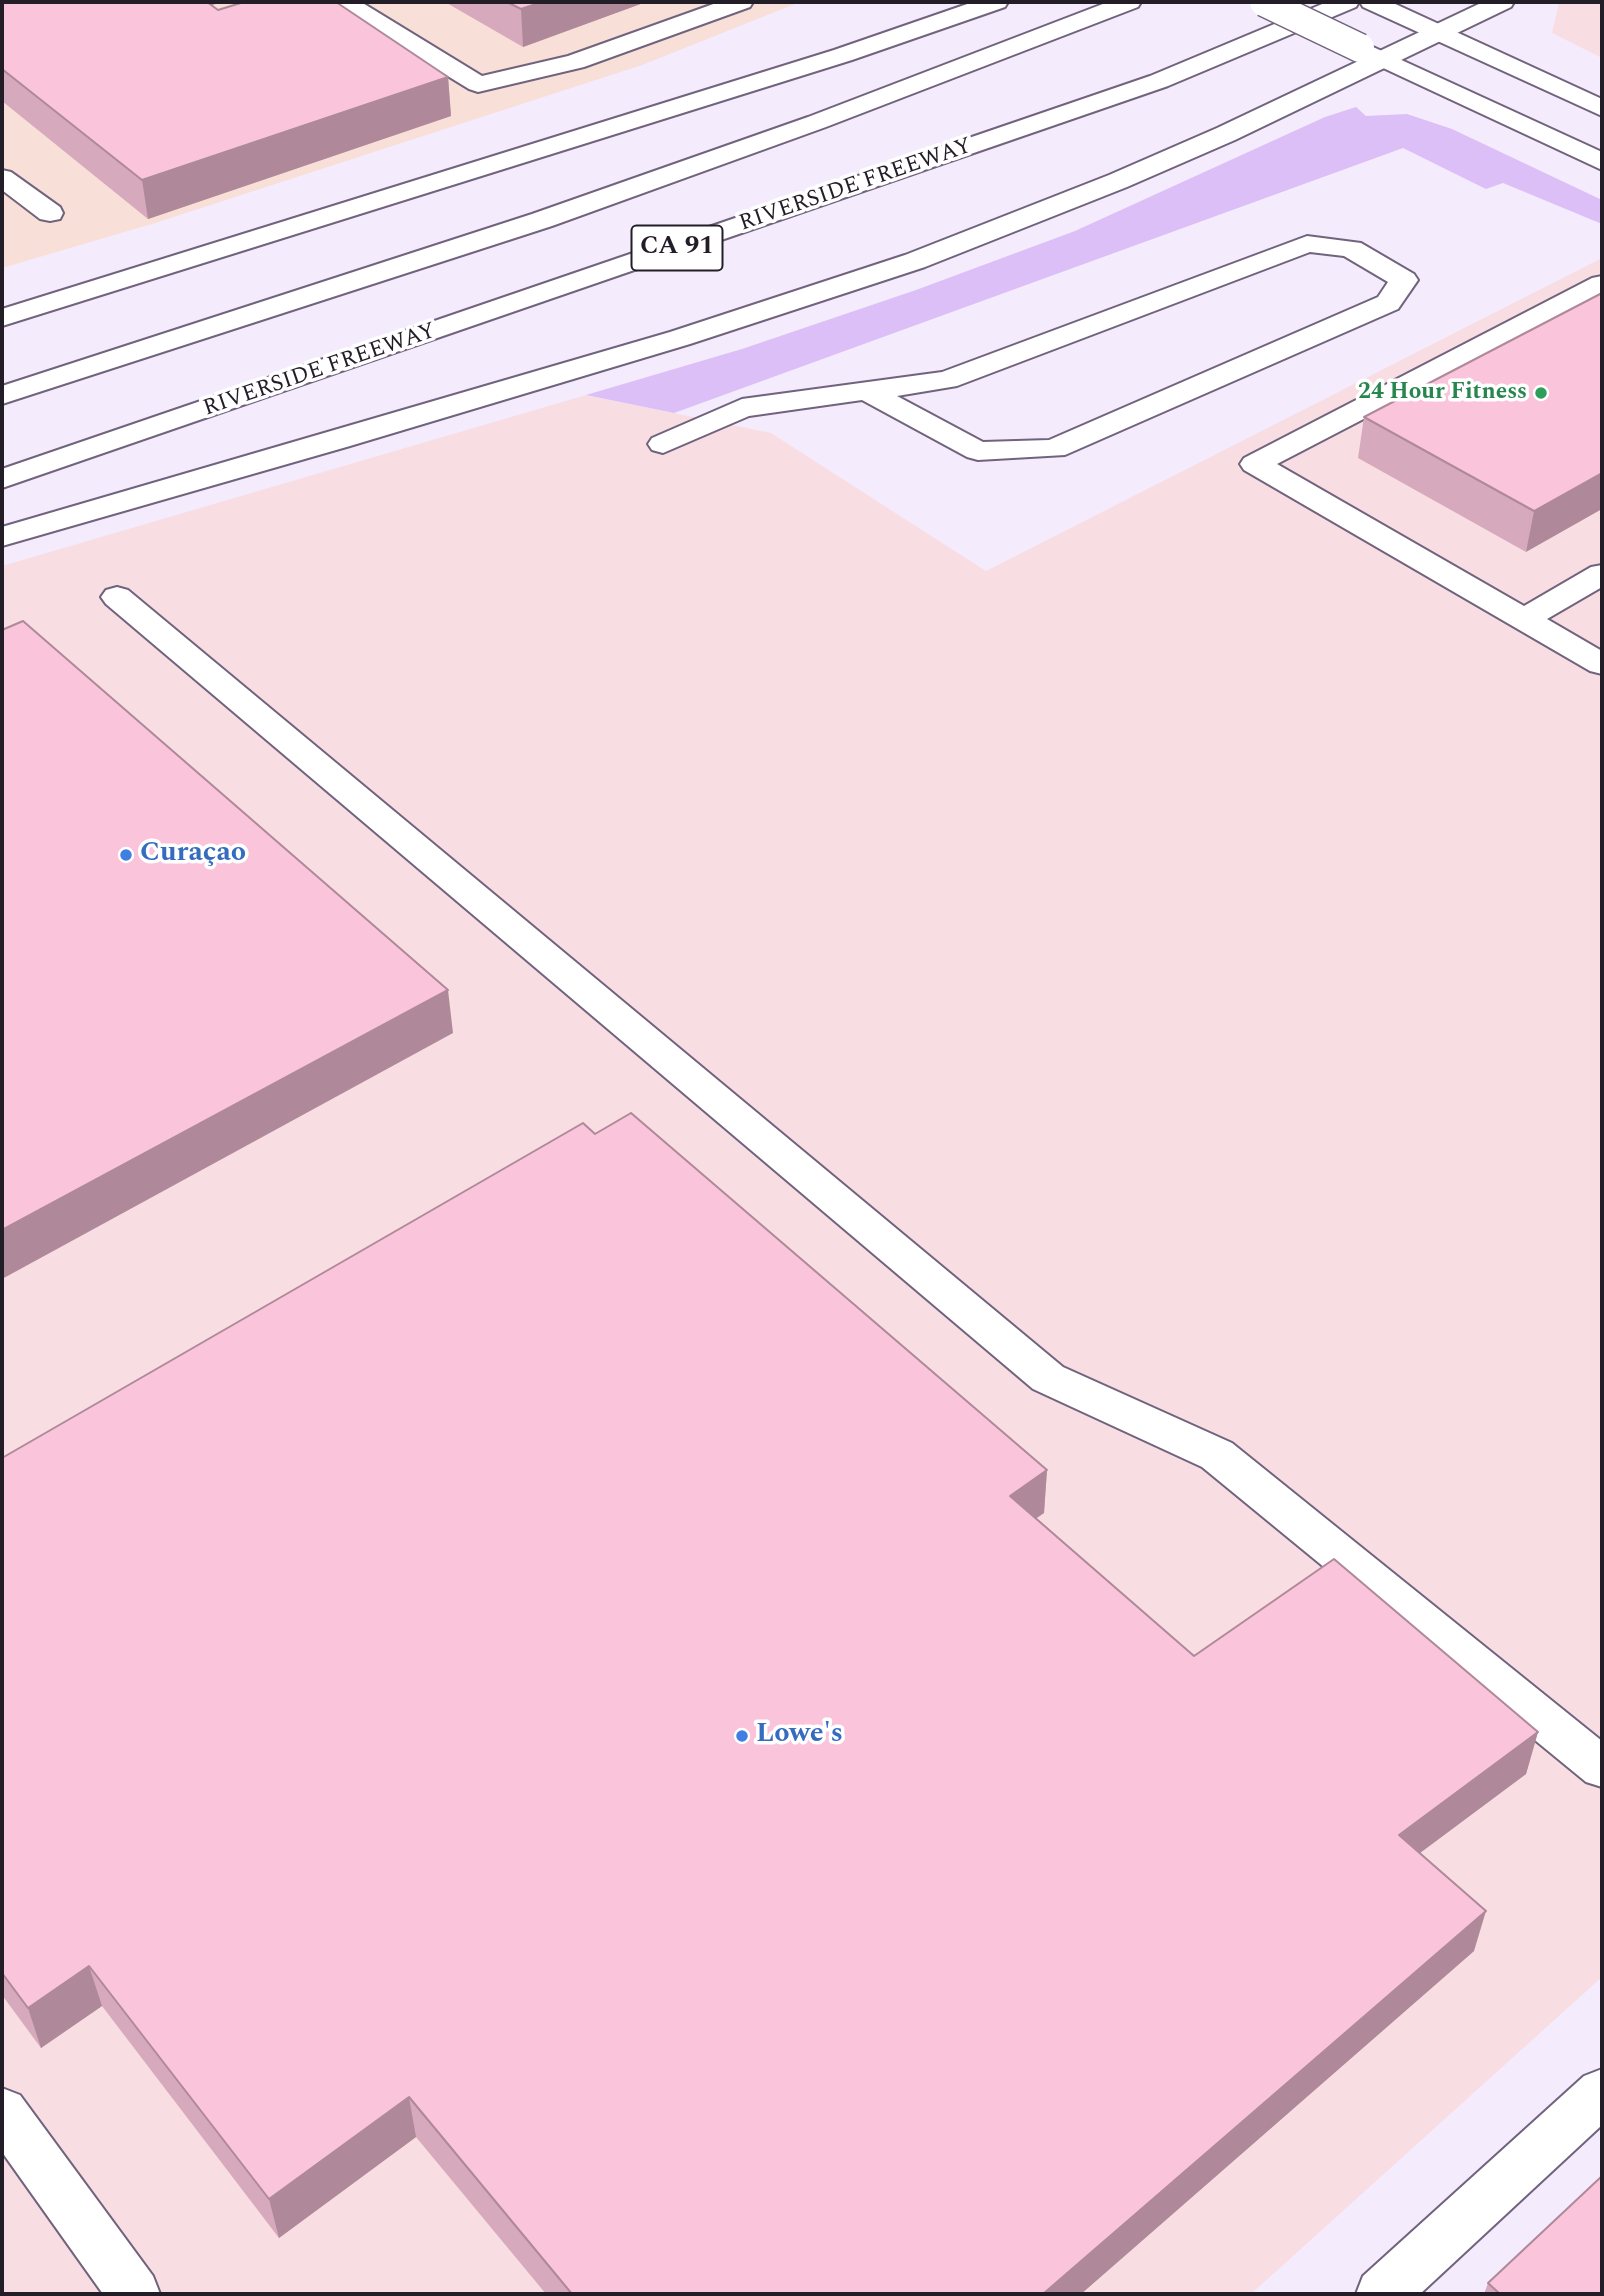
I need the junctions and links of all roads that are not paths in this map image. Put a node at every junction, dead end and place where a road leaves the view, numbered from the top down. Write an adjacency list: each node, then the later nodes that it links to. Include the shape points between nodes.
1 (344, 2): 2 (main road, via 478,84 575,62)
2 (741, 2)
3 (996, 2): 16 (main road, via 843,55)
4 (1129, 2): 18 (main road, CA 91, via 555,216)
5 (1264, 2): 10 (main road, bridge)
6 (1347, 2): 20 (main road, RIVERSIDE FREEWAY / CA 91, via 1159,81)
7 (1372, 2): 9 (main road)
8 (1502, 2): 9 (main road)
9 (1439, 33): 10 (main road); 11 (main road)
10 (1385, 59): 12 (main road); 21 (main road, via 1118,181 903,265 666,342)
11 (1602, 108)
12 (1602, 162)
13 (2, 178): 14 (main road)
14 (50, 213)
15 (1602, 284): 24 (main road, via 1255,464)
16 (2, 318)
17 (866, 391): 17 (main road, via 947,380 1307,244 1350,249 1404,280 1388,303 1054,449 978,451); 19 (main road, via 742,408)
18 (2, 396)
19 (663, 444)
20 (2, 480)
21 (2, 537)
22 (1602, 574): 24 (main road)
23 (117, 597): 26 (main road, via 1048,1378 1217,1455)
24 (1524, 619): 25 (main road)
25 (1602, 664)
26 (1602, 1768)
27 (1602, 2091): 30 (main road)
28 (2, 2111): 29 (main road)
29 (134, 2294)
30 (1382, 2294)

